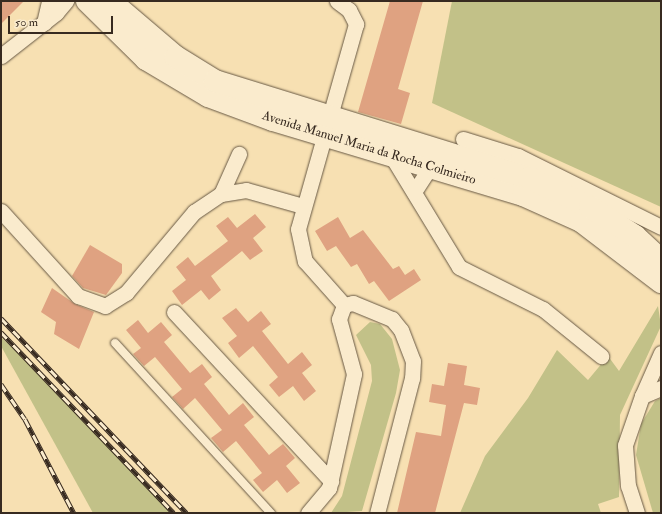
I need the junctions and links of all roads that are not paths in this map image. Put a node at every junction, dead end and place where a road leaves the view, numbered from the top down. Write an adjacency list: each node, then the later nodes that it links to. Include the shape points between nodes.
1 (49, 1): 6 (street)
2 (66, 1): 6 (street)
3 (86, 1): 8 (main road, Avenida Manuel Maria da Rocha Colmieiro, via 146,59 208,96)
4 (110, 1): 8 (main road, Avenida Manuel Maria da Rocha Colmieiro, via 170,53 215,81)
5 (337, 1): 8 (street, via 349,10 356,24)
6 (44, 23): 7 (street)
7 (1, 56)
8 (328, 119): 11 (main road, Avenida Manuel Maria da Rocha Colmieiro); 15 (street); 18 (main road, Avenida Manuel Maria da Rocha Colmieiro, via 529,178 590,207 634,236)
9 (463, 139): 17 (street, via 518,156)
10 (239, 154): 14 (street)
11 (391, 155): 12 (main road, Avenida Manuel Maria da Rocha Colmieiro); 13 (street)
12 (431, 166): 13 (street); 19 (main road, Avenida Manuel Maria da Rocha Colmieiro, via 523,194 581,221)
13 (414, 192): 24 (street, via 449,257 459,267 543,309)
14 (221, 194): 15 (street, via 246,190); 16 (street, via 194,212 126,293 105,306 78,296)
15 (303, 206): 20 (street, via 298,229 305,261)
16 (1, 211)
17 (661, 226)
18 (661, 260)
19 (661, 282)
20 (344, 305): 27 (street, via 339,319 354,374); 30 (street, via 353,303 370,307 392,319 401,330 412,361 412,378)
21 (174, 312): 27 (street)
22 (115, 342): 28 (lane)
23 (661, 353): 26 (street)
24 (601, 356)
25 (661, 388): 26 (street)
26 (642, 396): 31 (street, via 626,445 628,486)
27 (331, 481): 29 (street, via 325,496)
28 (271, 513)
29 (308, 513)
30 (377, 513)
31 (637, 513)

